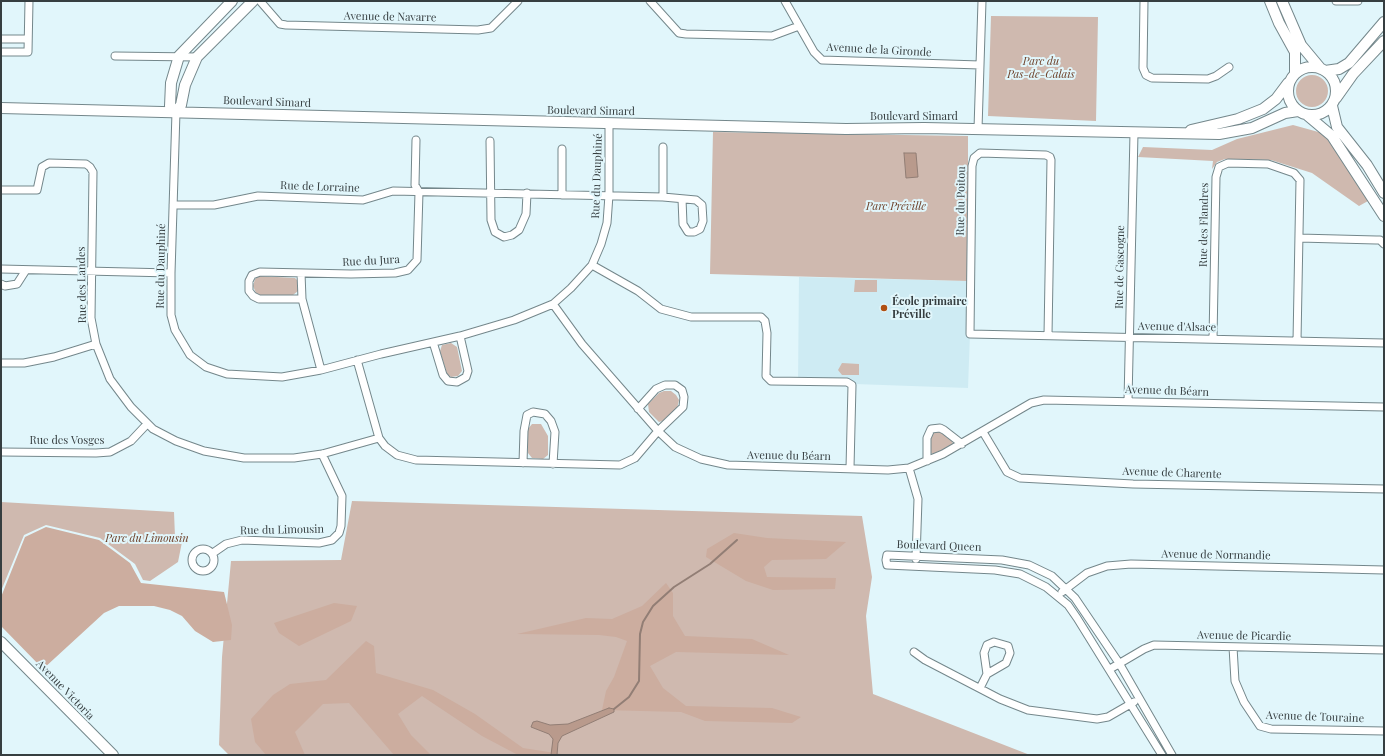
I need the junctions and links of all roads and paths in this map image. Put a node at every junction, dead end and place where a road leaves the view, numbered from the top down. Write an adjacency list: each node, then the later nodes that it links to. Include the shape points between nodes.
1 (29, 1): 17 (street)
2 (232, 1): 21 (main road)
3 (253, 1): 22 (main road)
4 (260, 1): 5 (street, Avenue de Navarre, via 280,24 286,25 478,30 491,28)
5 (518, 1)
6 (650, 1): 15 (street, via 679,32 686,34 772,36)
7 (785, 1): 15 (street, Avenue de la Gironde)
8 (982, 1): 23 (street)
9 (1144, 1): 24 (street, via 1143,68 1146,75 1152,78 1208,79)
10 (1270, 1): 26 (main road, via 1295,52)
11 (1282, 1): 25 (main road, via 1303,48)
12 (1336, 1): 13 (street)
13 (1358, 1)
14 (1384, 22): 25 (main road, via 1349,63 1339,69)
15 (799, 26): 23 (street, Avenue de la Gironde, via 814,52 822,60)
16 (1, 39): 17 (street)
17 (28, 39): 19 (street, via 28,52)
18 (1384, 41): 27 (main road, via 1353,74)
19 (1, 52)
20 (116, 56): 21 (street)
21 (179, 56): 22 (street); 29 (main road, via 171,83 170,106)
22 (197, 57): 29 (main road, via 186,85 182,105)
23 (980, 65): 32 (street)
24 (1229, 67)
25 (1323, 70): 26 (main road, via 1307,67); 27 (main road, via 1331,75 1335,83)
26 (1293, 76): 30 (main road, via 1289,90 1290,100); 33 (main road, Boulevard Simard, via 1281,94 1263,109 1238,119)
27 (1334, 103): 30 (main road, via 1322,115); 43 (main road, via 1337,126 1367,165)
28 (1, 108): 29 (main road, Boulevard Simard)
29 (176, 112): 31 (main road, Boulevard Simard); 48 (street, Rue du Dauphiné)
30 (1303, 113): 33 (main road, Boulevard Simard, via 1283,113 1266,122 1234,132); 49 (main road, via 1332,136)
31 (609, 123): 32 (main road, Boulevard Simard, via 846,129); 45 (street, Rue du Dauphiné)
32 (978, 129): 34 (main road, Boulevard Simard)
33 (1179, 132): 34 (main road, Boulevard Simard)
34 (1134, 133): 64 (street, Rue de Gascogne)
35 (416, 140): 40 (street, Rue du Jura, via 415,185)
36 (490, 141): 41 (street)
37 (663, 148): 46 (street)
38 (562, 149): 44 (street)
39 (1, 190): 55 (street, Rue des Landes, via 37,190 42,167 49,163 86,164 90,167 93,172)
40 (419, 192): 41 (street, Rue de Lorraine); 48 (street, Rue de Lorraine, via 393,191 363,200 258,196 214,205); 57 (street, Rue du Jura, via 417,260 408,270 395,273)
41 (490, 193): 42 (street, Rue de Lorraine); 42 (street, via 491,220 495,232 504,236 512,235 519,230 526,214)
42 (527, 193): 44 (street, Rue de Lorraine)
43 (1384, 193)
44 (562, 195): 45 (street, Rue de Lorraine)
45 (609, 195): 46 (street, Rue de Lorraine); 52 (street, Rue du Dauphiné, via 603,237)
46 (663, 197): 47 (street, Rue de Lorraine)
47 (682, 199): 47 (street, Rue de Lorraine, via 696,200 702,205 700,229 694,232 688,232 683,224)
48 (173, 205): 56 (street, Rue du Dauphiné)
49 (1384, 216)
50 (1299, 238): 51 (street, via 1380,240); 65 (street, Rue des Flandres, via 1298,176 1268,164 1228,163 1219,167 1216,177); 66 (street, Rue des Flandres)
51 (1384, 244)
52 (592, 265): 60 (street, Rue du Dauphiné); 86 (street, via 638,291 661,309 691,317 761,317 765,321 768,333 766,376 771,381 847,382 852,385)
53 (1, 270): 54 (street)
54 (26, 270): 55 (street); 58 (street, via 17,284)
55 (91, 271): 56 (street); 69 (street, Rue des Landes, via 91,318)
56 (171, 273): 72 (street, Rue du Dauphiné, via 171,315 175,330 190,355 206,367 227,374 282,377)
57 (301, 273): 59 (street); 59 (street, Rue du Jura, via 260,272 252,275 249,291 259,299)
58 (1, 284)
59 (302, 299): 72 (street)
60 (553, 304): 63 (street, Rue du Dauphiné, via 514,320); 75 (street, Avenue du Béarn, via 582,344)
61 (970, 334): 62 (street, Avenue d'Alsace); 62 (street, Rue du Poitou, via 972,166 976,155 984,153 1046,155 1052,160)
62 (1048, 335): 64 (street, Avenue d'Alsace)
63 (460, 336): 67 (street, Rue du Dauphiné); 67 (street, via 468,371 466,377 457,382 448,381 443,374)
64 (1129, 337): 65 (street, Avenue d'Alsace); 73 (street, Rue de Gascogne)
65 (1213, 339): 66 (street, Avenue d'Alsace)
66 (1297, 341): 68 (street, Avenue d'Alsace)
67 (433, 342): 70 (street, Rue du Dauphiné)
68 (1384, 342)
69 (96, 344): 71 (street, via 54,357 24,363); 76 (street, Rue des Landes, via 110,379)
70 (357, 360): 72 (street, Rue du Dauphiné); 79 (street)
71 (1, 363)
72 (321, 370)
73 (1128, 401): 74 (street, Avenue du Béarn); 78 (street, Avenue du Béarn, via 1038,401)
74 (1384, 407)
75 (638, 408): 77 (street, Avenue du Béarn); 77 (street, via 660,387 676,385 682,390 683,407)
76 (147, 424): 81 (street, Rue des Vosges, via 131,441 110,452); 82 (street, Rue des Landes, via 176,441 211,452 244,458 294,458)
77 (658, 431): 85 (street, via 636,458 620,465); 86 (street, Avenue du Béarn, via 675,447 700,459 728,465)
78 (983, 432): 80 (street, Avenue du Béarn); 88 (street, Avenue de Charente, via 1007,472 1015,477 1133,484)
79 (379, 438): 82 (street, Rue des Landes); 84 (street, via 397,455 416,460)
80 (962, 444): 83 (street, Avenue du Béarn); 83 (street, via 940,428 931,430 927,438)
81 (1, 452)
82 (322, 454): 89 (street, Rue du Limousin, via 342,496 341,526 332,540 319,543 242,540 226,544)
83 (927, 461): 87 (street, Avenue du Béarn)
84 (523, 463): 85 (street); 85 (street, via 527,415 533,412 545,414 551,421 555,432)
85 (553, 464)
86 (850, 468): 87 (street, Avenue du Béarn)
87 (909, 468): 90 (street, via 918,499)
88 (1384, 489)
89 (213, 553)
90 (916, 555): 91 (street); 91 (street, Boulevard Queen, via 887,555 886,560 887,565); 93 (street, Boulevard Queen, via 1002,560 1029,565 1052,576)
91 (916, 566): 94 (street, Boulevard Queen, via 995,570 1020,574)
92 (1384, 570): 93 (street, Avenue de Normandie, via 1131,564 1107,566 1087,572)
93 (1065, 589): 94 (street, Avenue de Normandie); 99 (street, Boulevard Queen, via 1075,598)
94 (1058, 596): 100 (street, Boulevard Queen, via 1068,605)
95 (1, 642): 106 (main road, Avenue Victoria)
96 (1233, 647): 97 (street, Avenue de Picardie); 99 (street, Avenue de Picardie, via 1154,645); 105 (street, Avenue de Touraine, via 1235,681 1244,702 1260,726 1271,729)
97 (1384, 650)
98 (914, 652): 102 (street)
99 (1119, 663): 100 (street, Avenue de Picardie); 103 (street, Boulevard Queen)
100 (1110, 669): 104 (street, Boulevard Queen)
101 (987, 674): 101 (street, via 1006,663 1010,653 1008,646 994,642 987,645 984,653); 102 (street)
102 (980, 688): 104 (street, via 1017,707 1089,719 1108,717)
103 (1139, 699): 104 (street); 108 (street, Boulevard Queen)
104 (1131, 704): 107 (street, Boulevard Queen)
105 (1384, 731)
106 (112, 755)
107 (1162, 755)
108 (1172, 755)

